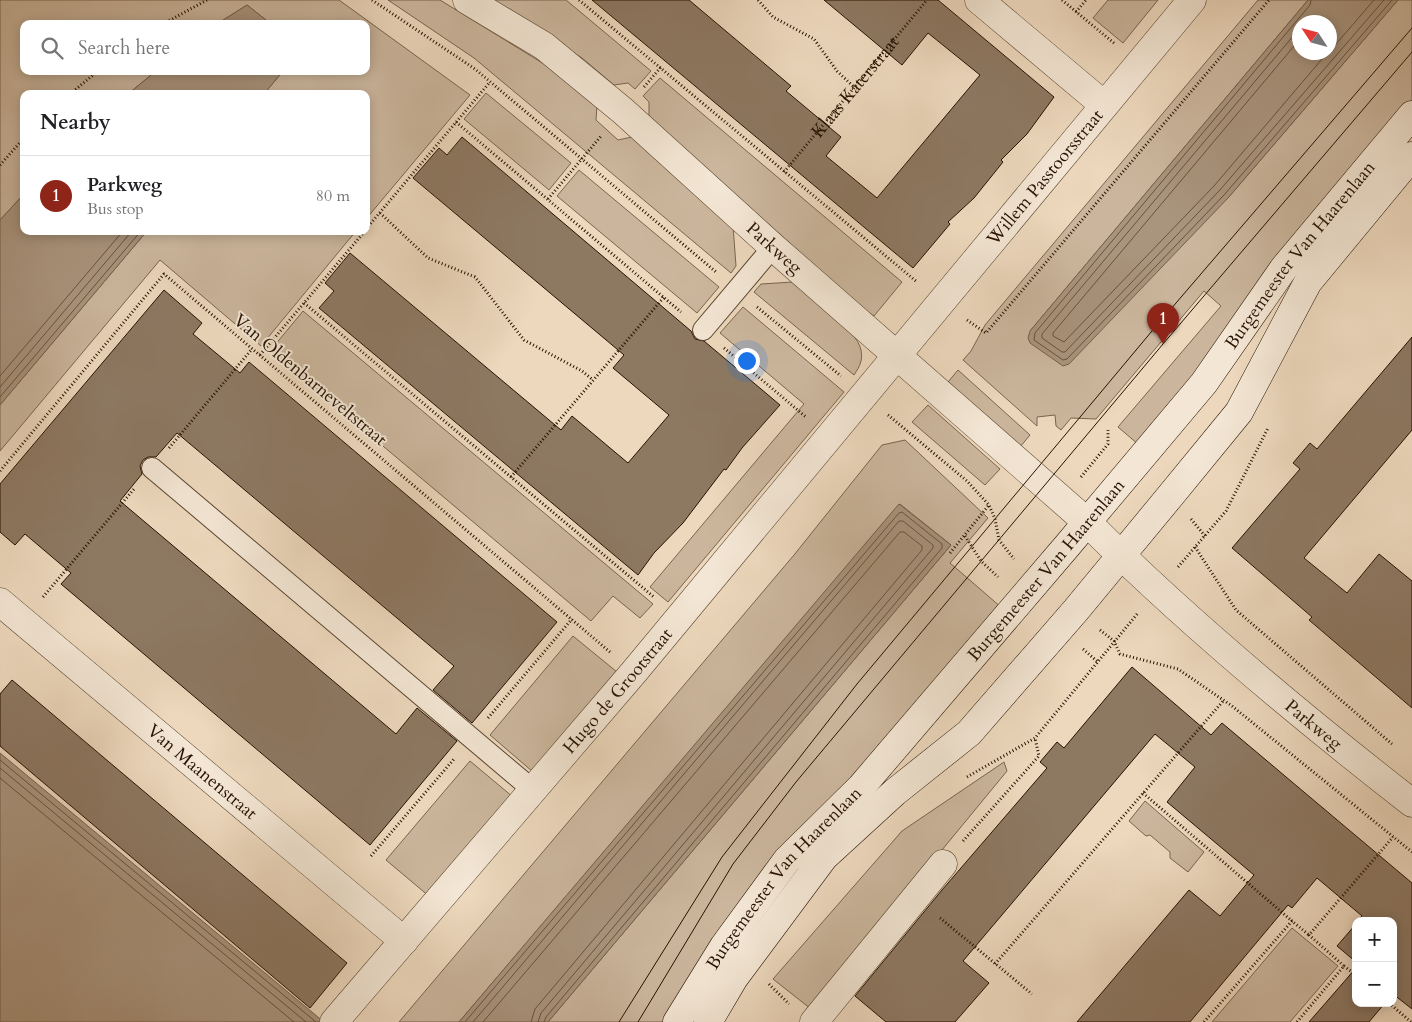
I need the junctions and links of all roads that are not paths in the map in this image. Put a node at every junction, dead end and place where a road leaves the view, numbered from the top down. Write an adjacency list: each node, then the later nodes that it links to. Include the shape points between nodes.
1 (467, 0): 7 (street, Parkweg, via 544,46 623,111)
2 (979, 0): 4 (street)
3 (1192, 0): 4 (street, Willem Passtoorsstraat)
4 (1104, 106): 9 (street, Willem Passtoorsstraat)
5 (1412, 115): 11 (street, Burgemeester Van Haarenlaan, via 1284,268 1204,383)
6 (1412, 156): 12 (street, Burgemeester Van Haarenlaan, via 1308,282 1239,412)
7 (774, 247): 8 (lane); 9 (street, Parkweg)
8 (703, 330)
9 (896, 355): 11 (street, Parkweg); 14 (street, Hugo de Grootstraat)
10 (152, 468): 14 (lane)
11 (1087, 522): 12 (street, Parkweg); 20 (street, Burgemeester Van Haarenlaan, via 867,780 788,860 724,946)
12 (1121, 556): 15 (street, Parkweg, via 1288,704); 21 (street, Burgemeester Van Haarenlaan, via 969,733 895,792 824,857 734,978)
13 (0, 602): 17 (street, Van Maanenstraat)
14 (533, 790): 17 (street, Hugo de Grootstraat)
15 (1412, 803)
16 (943, 864): 18 (street)
17 (404, 941): 19 (street, Hugo de Grootstraat)
18 (804, 1016)
19 (334, 1022)
20 (677, 1022)
21 (708, 1022)

